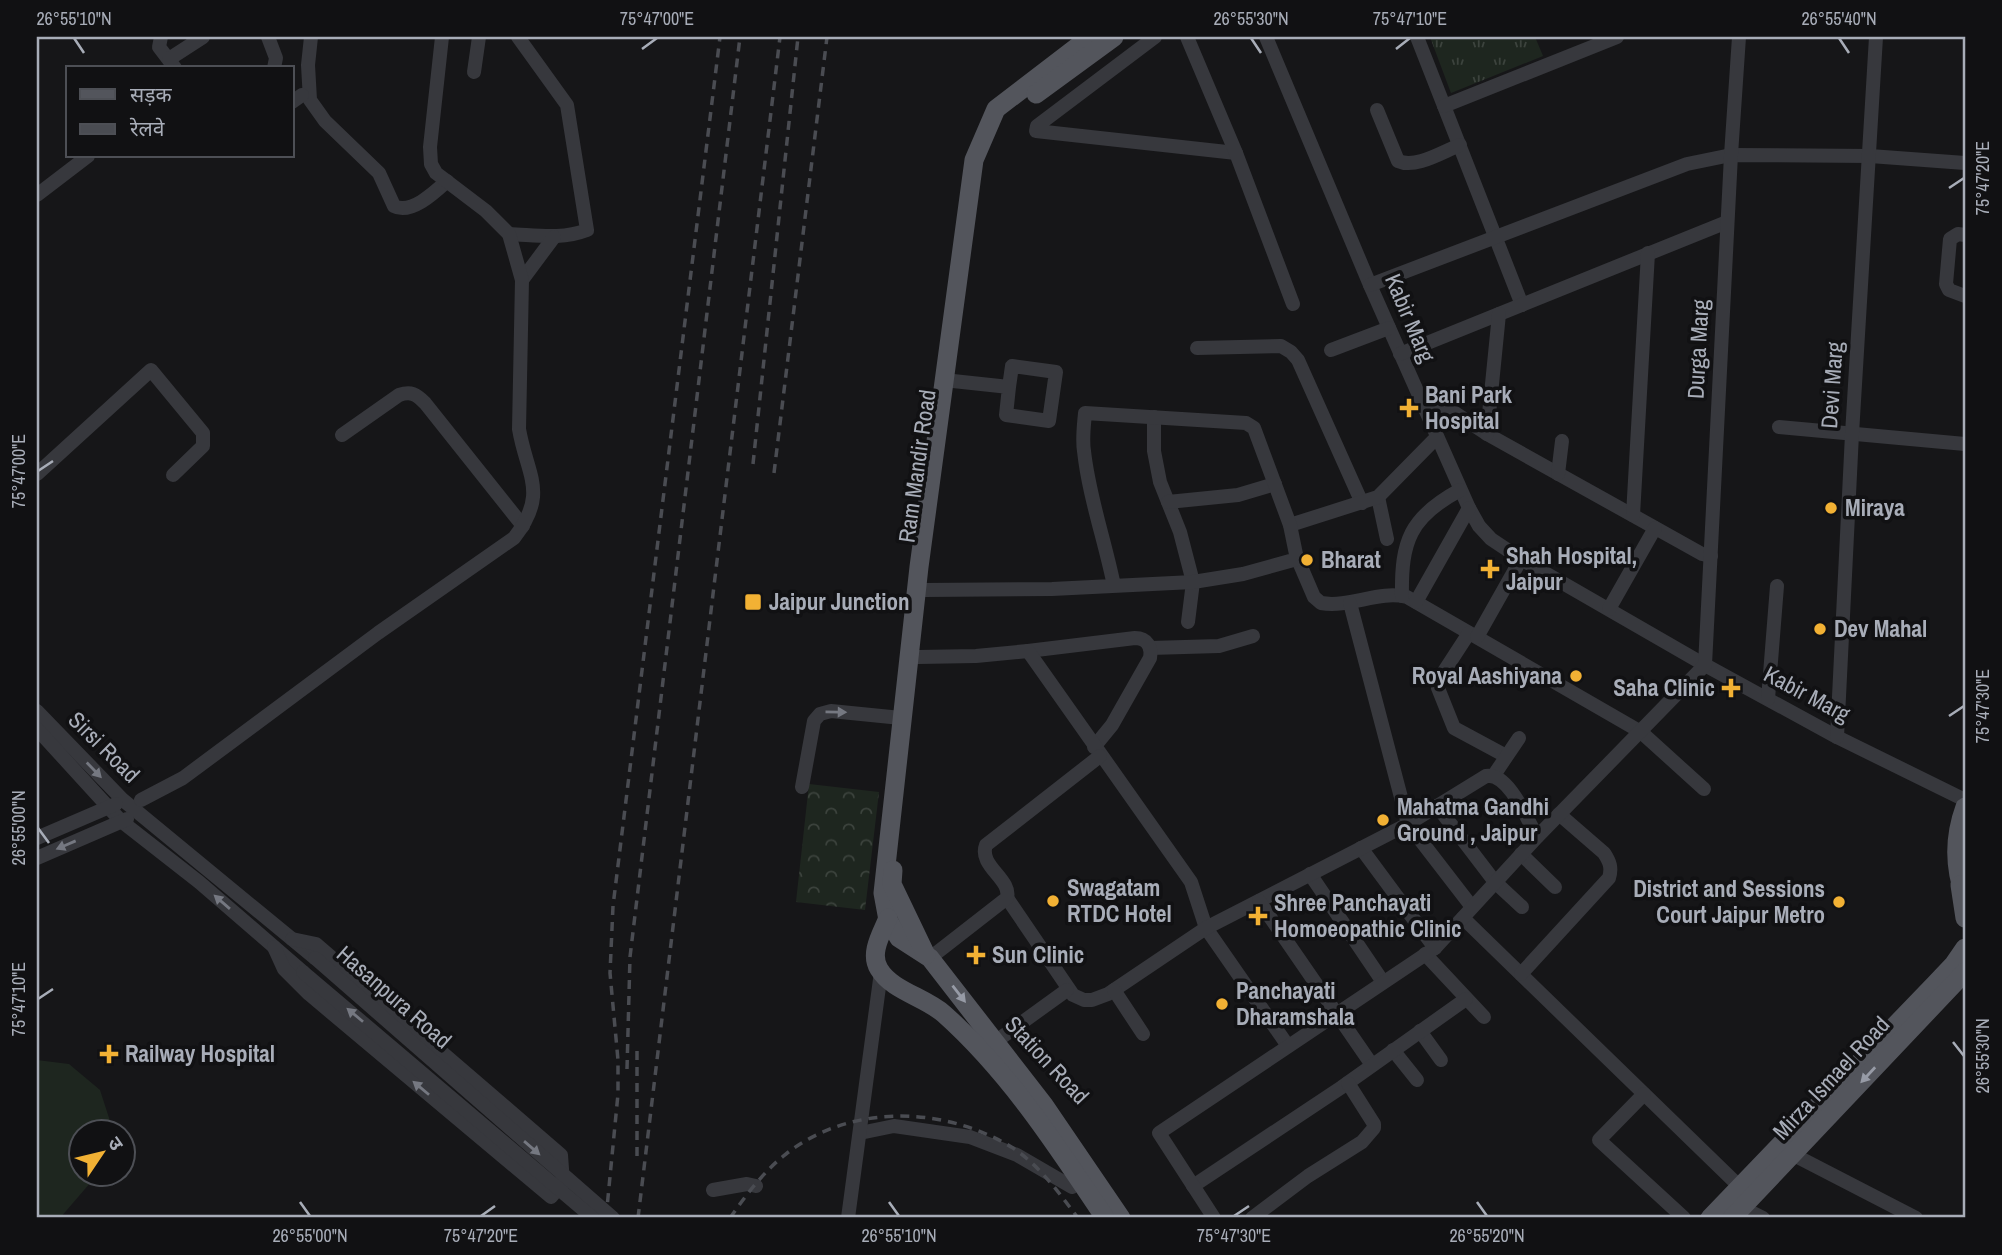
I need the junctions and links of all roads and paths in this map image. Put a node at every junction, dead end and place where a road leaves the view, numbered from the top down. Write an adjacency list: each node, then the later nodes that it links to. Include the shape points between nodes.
1 (203, 37): 18 (street)
2 (268, 37): 19 (street)
3 (311, 37): 29 (street, via 310,100 324,121 379,173 394,206 419,202)
4 (442, 37): 29 (street, via 430,147 431,164)
5 (479, 37): 20 (street)
6 (518, 37): 34 (street, via 567,105 587,230)
7 (1090, 37): 91 (main road, Ram Mandir Road, via 996,108 974,160)
8 (1114, 37): 47 (main road, Ram Mandir Road, via 1004,118 989,141)
9 (1155, 37): 24 (street, via 1036,131)
10 (1187, 37): 24 (street)
11 (1266, 37): 38 (street, Kabir Marg)
12 (1417, 37): 21 (street)
13 (1617, 37): 17 (street)
14 (1739, 37): 25 (street, Durga Marg)
15 (1877, 37): 26 (street, Devi Marg)
16 (156, 40): 18 (street)
17 (1594, 41): 21 (street)
18 (172, 63)
19 (274, 66)
20 (474, 72)
21 (1444, 106): 23 (street)
22 (1377, 110): 23 (street, via 1402,163)
23 (1460, 145): 35 (street)
24 (1236, 153): 40 (street)
25 (1731, 155): 26 (street); 31 (street, Durga Marg); 35 (street, via 1687,164)
26 (1870, 156): 28 (street); 53 (street, Devi Marg)
27 (85, 158): 30 (street)
28 (1965, 163)
29 (447, 181): 32 (street)
30 (37, 195)
31 (1727, 222): 36 (street); 73 (street, Durga Marg)
32 (509, 234): 34 (street); 37 (street)
33 (1965, 235): 39 (street, via 1950,239 1946,285)
34 (554, 237): 37 (street)
35 (1495, 237): 38 (street); 41 (street)
36 (1648, 253): 41 (street); 67 (street)
37 (522, 280): 69 (street, via 519,429 534,480 533,504)
38 (1370, 285): 43 (street, Kabir Marg)
39 (1965, 296)
40 (1293, 304)
41 (1522, 305): 42 (street)
42 (1499, 314): 46 (street); 52 (street)
43 (1389, 328): 45 (street); 46 (street, Kabir Marg)
44 (1197, 348): 65 (street, via 1281,346 1291,352)
45 (1331, 350)
46 (1400, 354): 49 (street, Kabir Marg)
47 (953, 381): 48 (street); 78 (main road, Ram Mandir Road)
48 (1009, 387): 48 (street, via 1012,366 1056,372 1049,421 1006,415)
49 (1424, 408): 52 (street, via 1446,407); 55 (street, Kabir Marg)
50 (1154, 417): 61 (street, via 1246,423 1254,428); 64 (street, via 1154,452); 76 (street, via 1085,413 1083,448 1091,501)
51 (1779, 427): 53 (street)
52 (1487, 434): 59 (street)
53 (1852, 434): 57 (street); 94 (street, Devi Marg)
54 (342, 435): 69 (street, via 399,395 414,393)
55 (1437, 437): 62 (street, Kabir Marg); 63 (street)
56 (1562, 441): 59 (street)
57 (1965, 444)
58 (37, 474): 60 (street, via 151,370 203,433 203,446)
59 (1558, 474): 67 (street)
60 (173, 475)
61 (1275, 484): 64 (street, via 1238,495); 68 (street)
62 (1460, 490): 66 (street, Kabir Marg); 79 (street, via 1424,515 1406,543 1401,565)
63 (1378, 497): 65 (street); 71 (street)
64 (1168, 502): 75 (street)
65 (1362, 503): 68 (street)
66 (1469, 508): 74 (street, Kabir Marg, via 1490,539); 79 (street)
67 (1633, 515): 70 (street)
68 (1290, 525): 72 (street)
69 (523, 526): 104 (street, via 514,538)
70 (1655, 528): 73 (street); 81 (street)
71 (1387, 539)
72 (1296, 555): 75 (street, via 1297,559 1243,574); 80 (street, via 1314,597 1321,603)
73 (1711, 556): 88 (street, Durga Marg)
74 (1521, 559): 81 (street, Kabir Marg); 83 (street)
75 (1193, 582): 76 (street); 82 (street)
76 (1114, 586): 78 (street)
77 (1777, 586): 89 (street)
78 (925, 590): 87 (main road, Ram Mandir Road)
79 (1409, 599): 80 (street, via 1396,594); 83 (street)
80 (1350, 603): 109 (street)
81 (1609, 609): 88 (street, Kabir Marg)
82 (1188, 622)
83 (1473, 635): 93 (street); 97 (street, via 1441,676 1438,688 1454,728)
84 (1253, 636): 85 (street, via 1219,646)
85 (1150, 648): 86 (street, via 1145,640 1135,638); 96 (street, via 1150,658)
86 (1028, 651): 87 (street); 96 (street)
87 (918, 657): 130 (main road, Ram Mandir Road, via 892,884)
88 (1705, 665): 89 (street, Kabir Marg); 93 (street)
89 (1768, 699): 94 (street, Kabir Marg)
90 (37, 711): 101 (street, Sirsi Road, one-way to 101)
91 (901, 718): 99 (street, one-way to 91, via 813,726 820,714 831,710); 123 (main road, Ram Mandir Road, via 883,893)
92 (37, 730): 106 (street, Sirsi Road)
93 (1641, 732): 100 (street); 107 (street)
94 (1837, 737): 102 (street, Kabir Marg)
95 (1519, 738): 97 (street)
96 (1097, 751): 119 (street, via 986,845 985,857 1007,888); 125 (street, via 1191,883)
97 (1506, 757): 98 (street)
98 (1494, 775): 103 (street); 110 (street, via 1518,801)
99 (802, 787)
100 (1704, 789)
101 (123, 800): 104 (street); 106 (street)
102 (1965, 800)
103 (1437, 806): 109 (street); 116 (street)
104 (141, 807): 108 (street); 126 (street, Hasanpura Road)
105 (1965, 807): 118 (main road, via 1955,849)
106 (108, 809): 108 (street, Sirsi Road); 111 (street)
107 (1559, 814): 110 (street); 132 (street, via 1604,853 1612,871)
108 (121, 821): 114 (street, one-way to 114); 127 (street, Sirsi Road, one-way to 108)
109 (1408, 824): 112 (street); 122 (street)
110 (1537, 837): 113 (street)
111 (37, 838)
112 (1360, 848): 115 (street); 129 (street)
113 (1521, 854): 116 (street); 117 (street)
114 (37, 858)
115 (1310, 874): 120 (street); 134 (street)
116 (1495, 882): 121 (street); 122 (street)
117 (1555, 887)
118 (1963, 890): 124 (main road)
119 (1007, 898): 130 (street); 135 (street)
120 (1259, 901): 125 (street); 138 (street)
121 (1522, 907)
122 (1467, 913): 129 (street); 132 (street)
123 (888, 918): 130 (main road, via 899,939); 133 (main road, via 876,964)
124 (1965, 918)
125 (1206, 928): 136 (street); 143 (street)
126 (292, 939): 127 (street, one-way to 127, via 316,944 561,1155 563,1183 551,1197 309,994 284,969); 161 (street, Hasanpura Road, one-way to 161, bridge)
127 (274, 947): 160 (street, Sirsi Road, one-way to 127, bridge)
128 (1965, 948): 156 (main road)
129 (1430, 951): 134 (street); 137 (street)
130 (923, 953): 142 (main road, Station Road, one-way to 142)
131 (1965, 972): 153 (main road, Mirza Ismael Road, one-way to 153)
132 (1521, 974): 151 (street)
133 (888, 978): 147 (main road, Station Road, via 943,1012); 152 (street)
134 (1383, 982): 138 (street)
135 (1068, 990): 136 (street, via 1084,1000); 142 (street)
136 (1114, 990): 141 (street)
137 (1466, 999): 139 (street); 140 (street)
138 (1337, 1013): 143 (street); 146 (street)
139 (1484, 1017)
140 (1420, 1031): 144 (street); 145 (street)
141 (1143, 1034)
142 (995, 1042): 147 (main road, Station Road)
143 (1289, 1046): 155 (street, via 1159,1133)
144 (1393, 1051): 146 (street); 148 (street)
145 (1441, 1060)
146 (1372, 1065): 149 (street)
147 (1005, 1066): 150 (main road); 157 (main road, via 1015,1107); 166 (main road, Station Road, via 1034,1075)
148 (1417, 1080)
149 (1348, 1083): 155 (street); 168 (street, via 1374,1128 1362,1142)
150 (1020, 1084): 164 (main road); 165 (main road, via 1062,1129)
151 (1644, 1094): 156 (street); 169 (street, via 1599,1140)
152 (860, 1133): 157 (street, via 894,1126 970,1137 1017,1155); 162 (street)
153 (1793, 1154): 159 (main road, Mirza Ismael Road); 172 (street)
154 (757, 1185): 158 (street)
155 (1193, 1186): 167 (street)
156 (1740, 1186): 170 (main road)
157 (1072, 1187): 163 (main road)
158 (713, 1190)
159 (1737, 1213): 171 (street)
160 (593, 1218)
161 (613, 1218)
162 (848, 1218)
163 (1092, 1218)
164 (1105, 1218)
165 (1121, 1218)
166 (1134, 1218)
167 (1213, 1218)
168 (1252, 1218)
169 (1684, 1218)
170 (1710, 1218)
171 (1763, 1218)
172 (1916, 1218)

